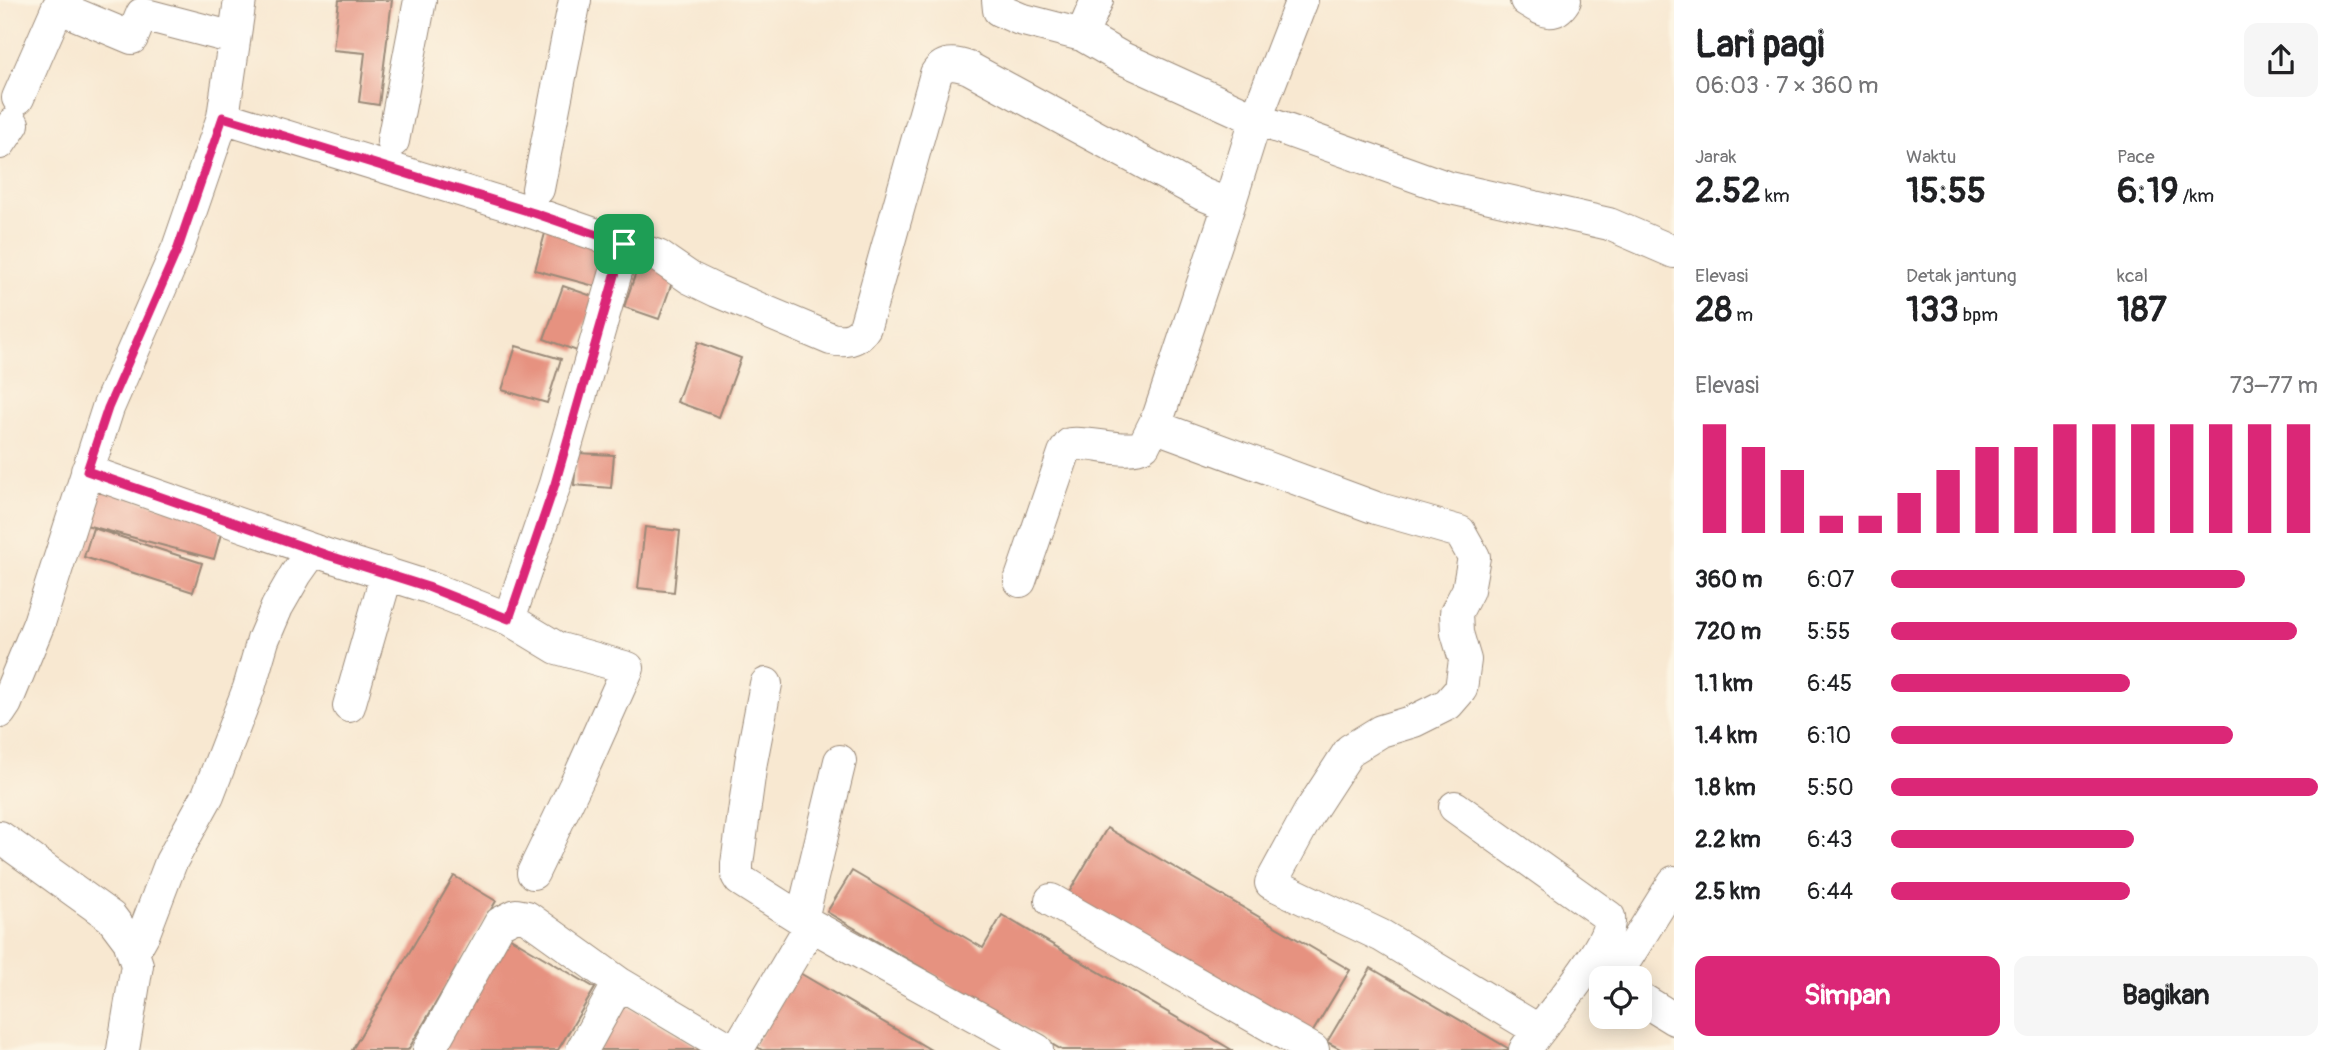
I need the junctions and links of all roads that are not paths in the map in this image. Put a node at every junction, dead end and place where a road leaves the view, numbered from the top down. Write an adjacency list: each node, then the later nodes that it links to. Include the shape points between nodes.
1 (240, 0): 10 (street)
2 (420, 0): 14 (street)
3 (575, 0): 15 (street)
4 (998, 0): 9 (street, via 999,10 1020,19)
5 (1097, 0): 9 (street)
6 (1302, 0): 12 (street)
7 (1526, 0): 8 (street, via 1553,12)
8 (1565, 0)
9 (1082, 35): 12 (street)
10 (234, 38): 11 (street); 13 (street, via 142,14 132,38 58,7)
11 (223, 117): 17 (street); 20 (street, via 178,248 108,408)
12 (1256, 119): 16 (street); 18 (street, via 1446,187 1609,225)
13 (10, 122)
14 (393, 141)
15 (538, 188)
16 (1229, 205): 17 (street, via 969,68 952,64 936,74 865,327 857,337 831,340 717,291 658,256); 19 (street)
17 (624, 244): 24 (street, via 555,484)
18 (1674, 252)
19 (1154, 426): 23 (street, via 1139,448 1070,444); 42 (street, via 1376,508 1460,532 1474,557 1468,590 1456,613 1465,660 1461,689 1448,704 1381,731 1350,750 1270,883 1382,936)
20 (87, 471): 21 (street); 27 (street, via 39,623)
21 (313, 550): 22 (street); 35 (street, via 277,607 208,795 171,862)
22 (387, 573): 24 (street); 26 (street)
23 (1020, 581)
24 (509, 619): 31 (street, via 557,648 628,668)
25 (766, 684): 34 (street, via 737,875)
26 (349, 706)
27 (0, 712)
28 (840, 761): 34 (street)
29 (1455, 807): 36 (street, via 1607,915 1610,925)
30 (0, 837): 35 (street, via 111,917)
31 (533, 873)
32 (1674, 882): 37 (street)
33 (1051, 900): 49 (street)
34 (807, 922): 47 (street); 48 (street)
35 (134, 951): 43 (street, via 135,982)
36 (1604, 966)
37 (1609, 966)
38 (619, 983): 44 (street, via 527,917 510,917 500,923); 45 (street); 46 (street)
39 (1589, 987): 42 (street)
40 (1652, 1005): 41 (street)
41 (1674, 1019)
42 (1531, 1040)
43 (123, 1050)
44 (429, 1050)
45 (582, 1050)
46 (732, 1050)
47 (737, 1050)
48 (1037, 1050)
49 (1313, 1050)

